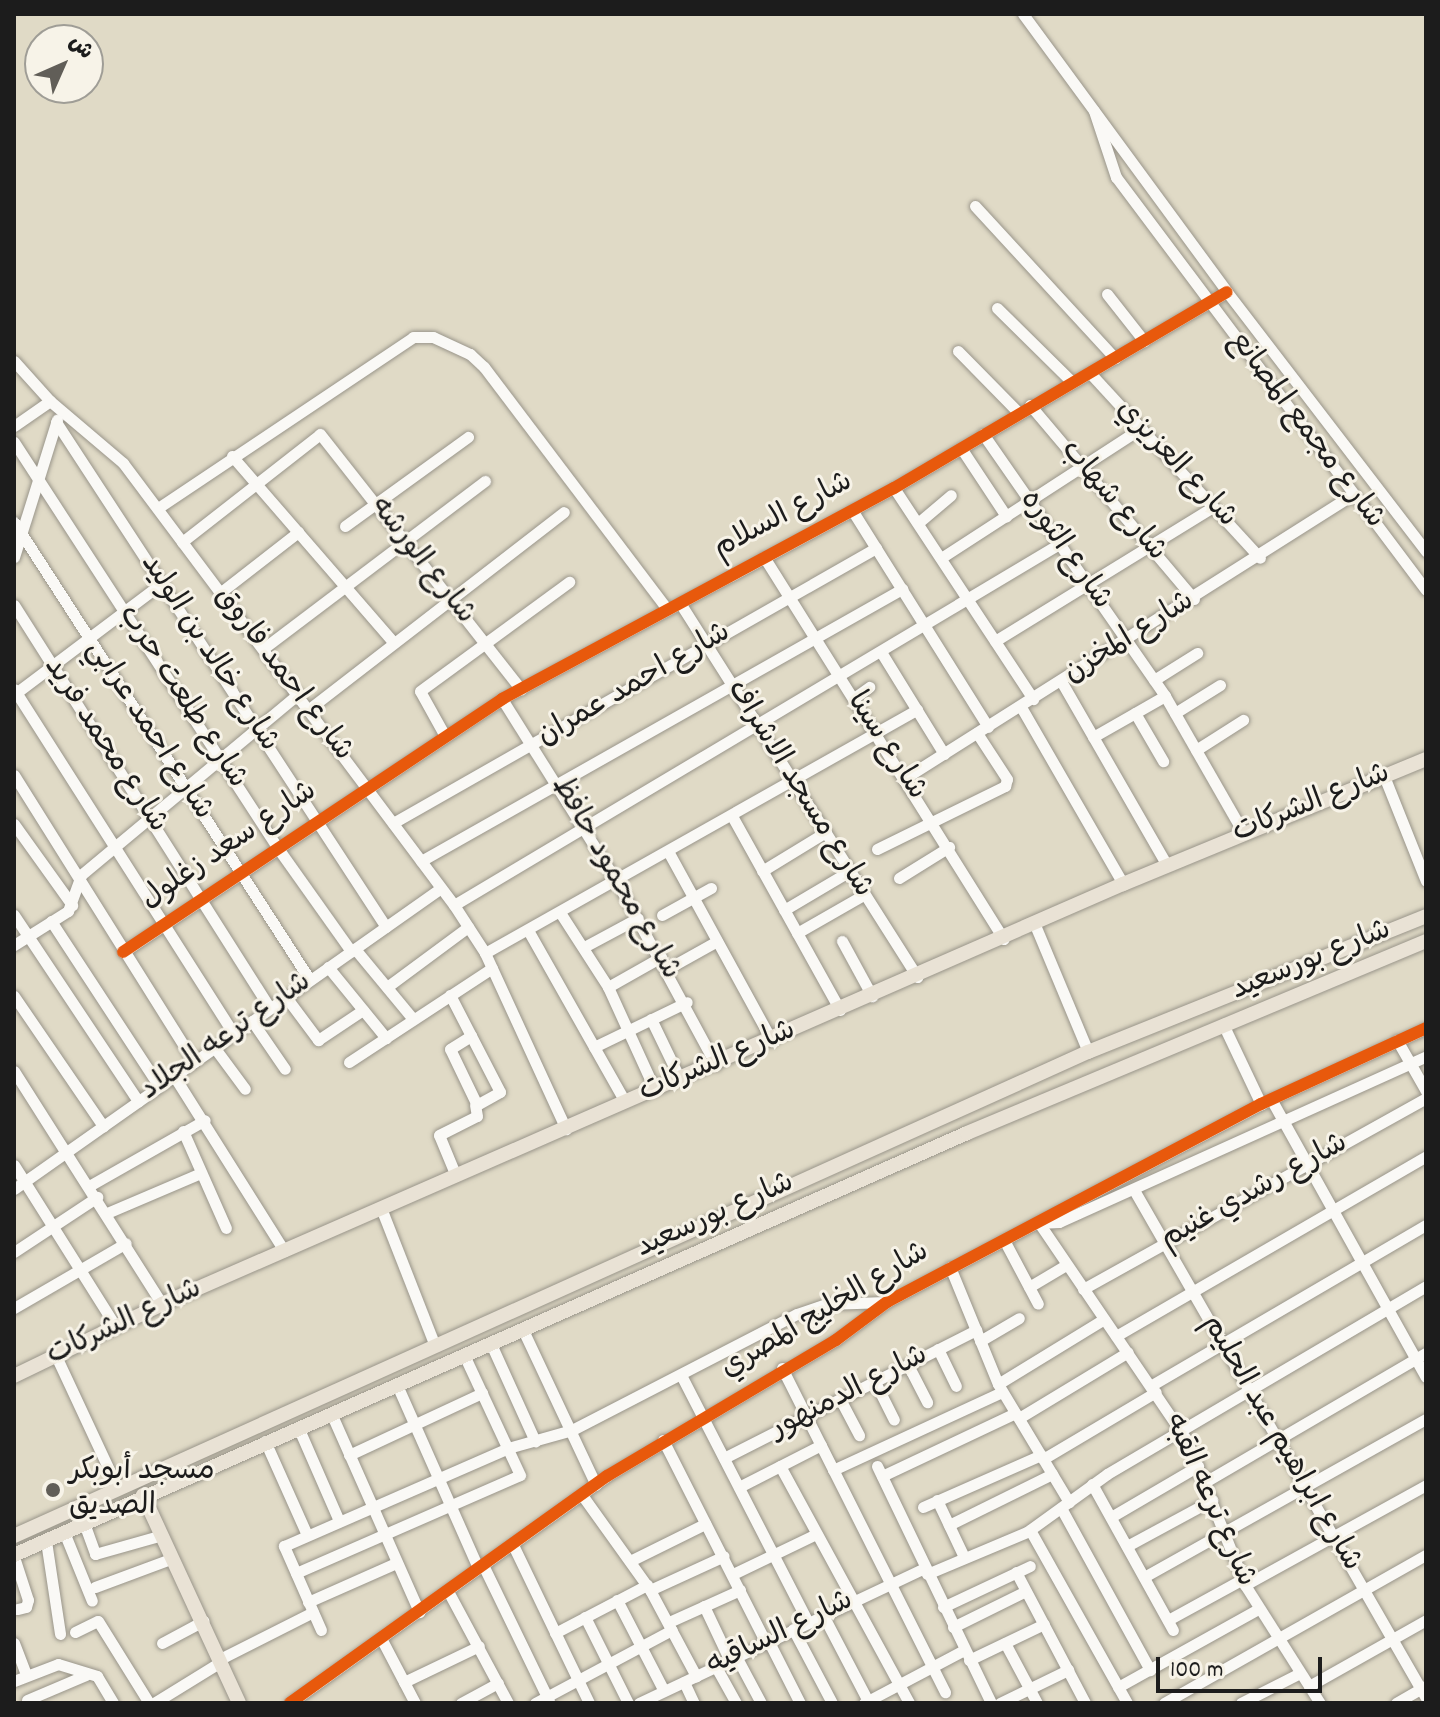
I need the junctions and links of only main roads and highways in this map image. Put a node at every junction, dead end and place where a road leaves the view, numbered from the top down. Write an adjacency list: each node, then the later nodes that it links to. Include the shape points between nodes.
1 (1426, 759): 8 (main road, شارع الشركات, via 1243,832 381,1208)
2 (1426, 916): 4 (main road, شارع بورسعيد, via 1088,1052)
3 (1426, 941): 6 (main road, شارع بورسعيد, via 1223,1024)
4 (609, 1264): 5 (main road, شارع بورسعيد); 6 (main road)
5 (577, 1279): 7 (main road); 10 (main road, شارع بورسعيد)
6 (626, 1286): 7 (main road, شارع بورسعيد)
7 (595, 1301): 9 (main road, شارع بورسعيد)
8 (14, 1376)
9 (143, 1495): 11 (main road, شارع بورسعيد); 12 (main road)
10 (14, 1536)
11 (14, 1556)
12 (239, 1703)

